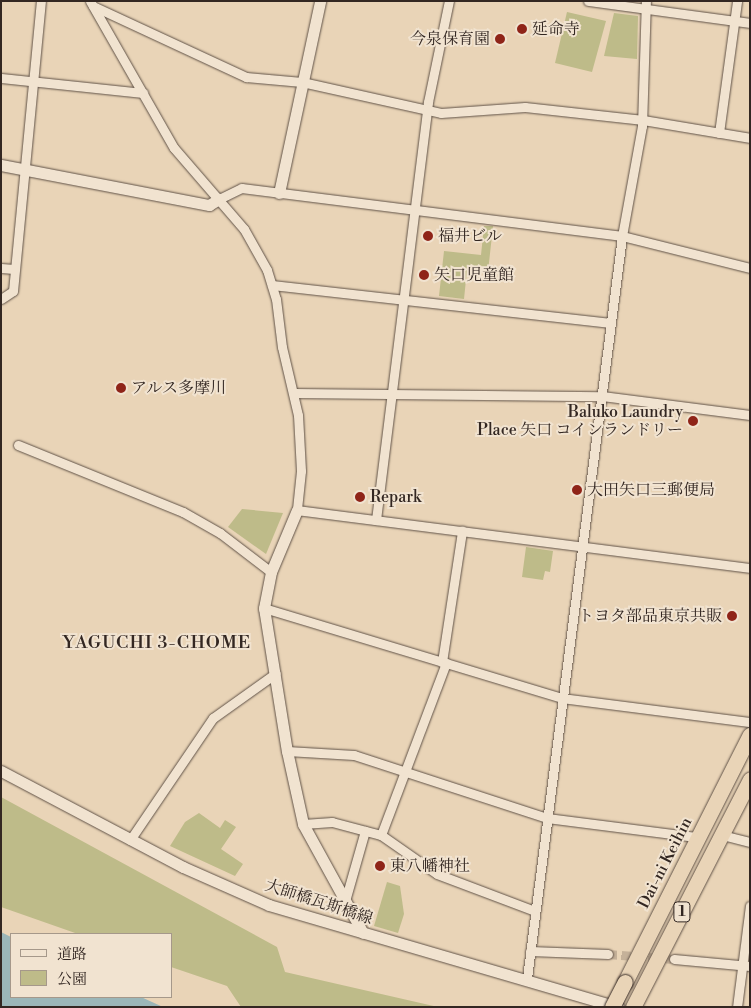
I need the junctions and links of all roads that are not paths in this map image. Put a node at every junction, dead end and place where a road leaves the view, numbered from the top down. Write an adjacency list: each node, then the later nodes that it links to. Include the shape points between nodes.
1 (41, 1): 11 (street)
2 (320, 1): 12 (street)
3 (449, 1): 14 (street)
4 (588, 1): 7 (street)
5 (737, 1): 8 (street)
6 (91, 4): 12 (street, via 246,77); 13 (street)
7 (646, 5): 8 (street); 15 (street)
8 (734, 21): 9 (street); 16 (street)
9 (750, 23)
10 (1, 78): 11 (street)
11 (33, 81): 13 (street); 19 (street)
12 (302, 82): 14 (street); 20 (street)
13 (144, 93): 21 (street, via 174,148)
14 (428, 110): 15 (street, via 441,113 525,107); 22 (street)
15 (643, 120): 16 (street); 23 (street)
16 (719, 133): 17 (street)
17 (750, 138)
18 (1, 165): 19 (street)
19 (24, 167): 21 (street, via 209,205); 26 (street)
20 (279, 193): 21 (street, via 242,188); 22 (street)
21 (219, 199): 27 (street, via 253,242)
22 (415, 210): 23 (street); 29 (street)
23 (622, 236): 25 (street); 30 (street)
24 (1, 268): 26 (street)
25 (750, 268)
26 (14, 269): 28 (street, via 13,291)
27 (272, 285): 29 (street); 31 (street, via 282,347)
28 (1, 299)
29 (403, 300): 30 (street); 32 (street)
30 (611, 324): 33 (street)
31 (294, 393): 32 (street); 36 (street, via 300,463)
32 (391, 394): 33 (street); 37 (street)
33 (602, 396): 34 (street); 39 (street)
34 (750, 415)
35 (18, 445): 41 (street, via 183,512 220,533)
36 (296, 510): 37 (street); 41 (street)
37 (376, 520): 38 (street)
38 (462, 532): 39 (street); 43 (street)
39 (582, 547): 40 (street); 45 (street)
40 (750, 568)
41 (272, 572): 42 (street)
42 (264, 608): 43 (street); 44 (street)
43 (444, 663): 45 (street); 50 (street)
44 (276, 673): 48 (street); 58 (street, via 212,718)
45 (562, 698): 46 (street); 52 (street)
46 (750, 722)
47 (750, 735): 57 (highway, Dai-ni Keihin / 1)
48 (287, 752): 50 (street, via 354,755); 53 (street)
49 (1, 771): 58 (street, 大師橋瓦斯橋線)
50 (406, 773): 52 (street); 55 (street)
51 (750, 779): 56 (highway, 1)
52 (547, 818): 57 (street); 62 (street)
53 (303, 824): 54 (street, via 332,822); 60 (street)
54 (365, 831): 55 (street); 60 (street)
55 (381, 835): 62 (street, via 437,874)
56 (722, 835): 59 (street); 71 (highway, 1)
57 (696, 837): 69 (highway, Dai-ni Keihin / 1, bridge)
58 (130, 840): 63 (street, 大師橋瓦斯橋線, via 269,905)
59 (750, 842)
60 (345, 901): 63 (street)
61 (750, 906): 67 (street)
62 (535, 912): 64 (street)
63 (364, 933): 68 (street, 大師橋瓦斯橋線)
64 (530, 951): 65 (street); 68 (street)
65 (608, 954)
66 (674, 959): 67 (street)
67 (746, 965): 72 (street)
68 (527, 978): 70 (street, 大師橋瓦斯橋線)
69 (612, 1007)
70 (618, 1007)
71 (633, 1007)
72 (738, 1007)

